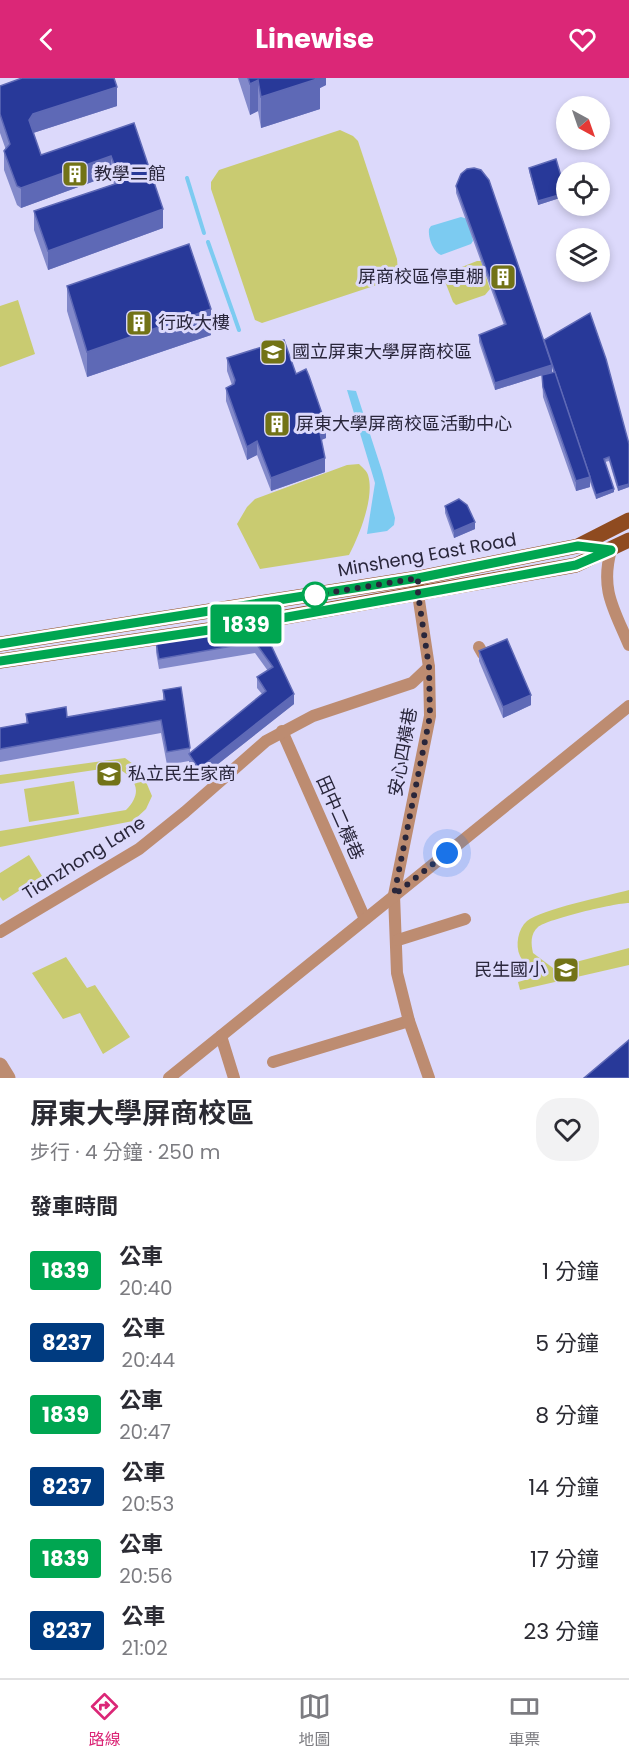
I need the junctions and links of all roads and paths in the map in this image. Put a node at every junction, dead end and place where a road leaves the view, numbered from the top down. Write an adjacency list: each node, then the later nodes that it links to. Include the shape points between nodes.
1 (629, 520): 3 (main road)
2 (629, 540): 5 (main road)
3 (578, 546): 5 (street, Minsheng East Road); 6 (main road, Minsheng East Road)
4 (629, 548): 5 (street, Minsheng East Road)
5 (611, 550): 7 (main road, Minsheng East Road, via 576,565); 9 (street, via 606,585)
6 (418, 578): 7 (street, 安心四橫巷); 8 (main road, Minsheng East Road)
7 (418, 594): 12 (main road, Minsheng East Road); 13 (street, 安心四橫巷)
8 (0, 644)
9 (629, 645)
10 (506, 646): 11 (street, via 484,654)
11 (479, 647)
12 (0, 661)
13 (429, 667): 15 (street, Tianzhong Lane, via 412,683 313,716); 16 (street, 安心四橫巷, via 430,716)
14 (629, 706): 16 (street)
15 (282, 731): 17 (street, 田中二橫巷); 19 (street, Tianzhong Lane, via 139,849)
16 (394, 895): 17 (street); 20 (street, 安心四橫巷)
17 (365, 919): 22 (street)
18 (465, 919): 20 (street)
19 (0, 932)
20 (398, 940): 21 (street, 安心四橫巷, via 398,973)
21 (409, 1021): 23 (street); 28 (street, 安心四橫巷)
22 (221, 1036): 26 (street); 27 (street)
23 (273, 1062)
24 (0, 1065): 25 (street)
25 (8, 1078)
26 (169, 1078)
27 (234, 1078)
28 (429, 1078)

